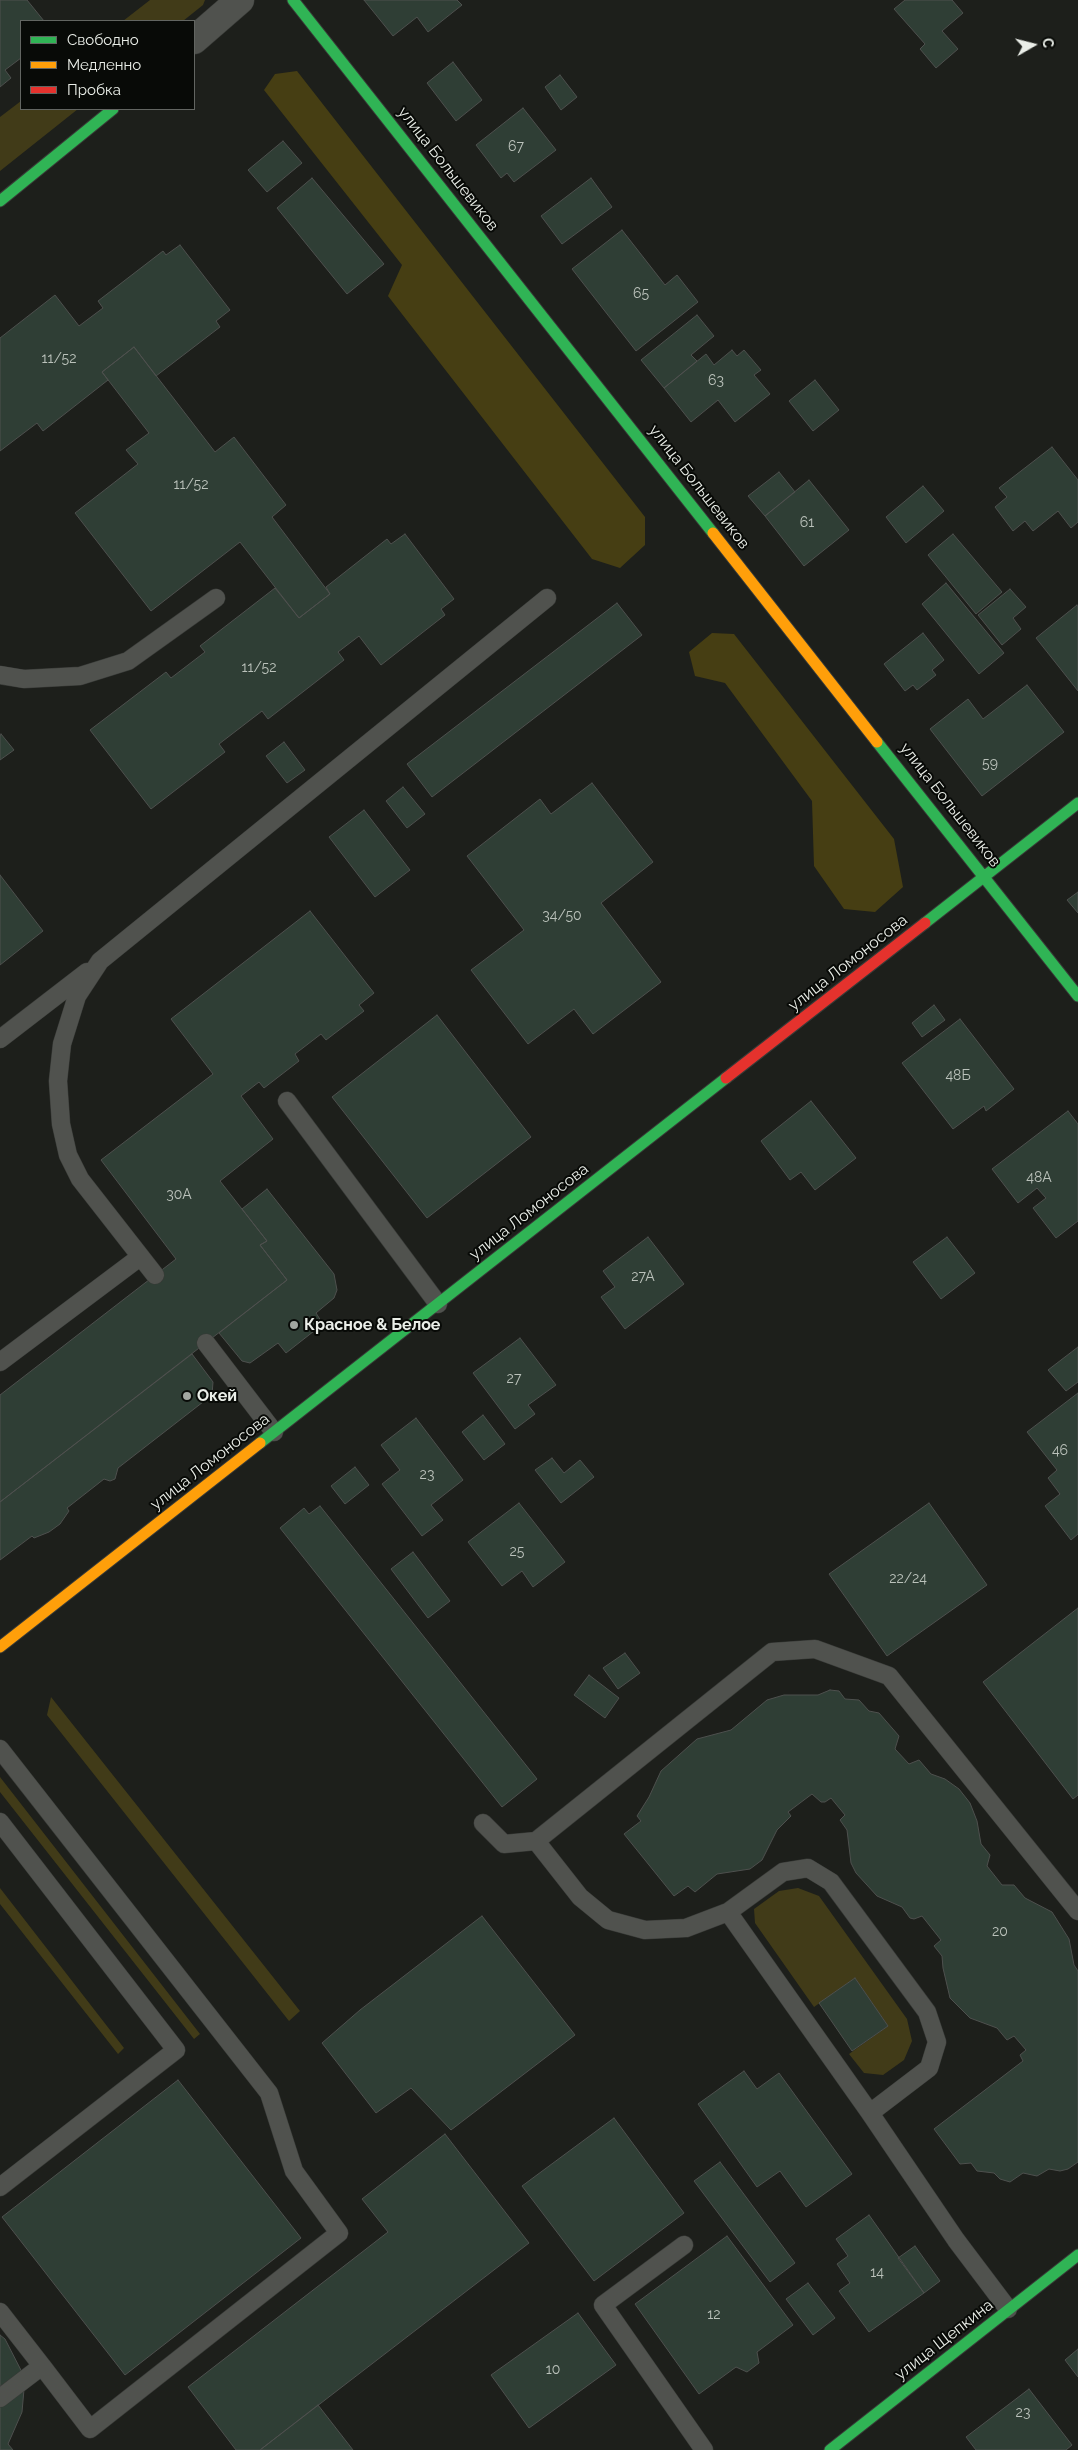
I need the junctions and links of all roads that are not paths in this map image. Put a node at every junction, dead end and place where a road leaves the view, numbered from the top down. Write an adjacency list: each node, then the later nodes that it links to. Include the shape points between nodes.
1 (240, 0): 3 (street)
2 (293, 0): 10 (street, улица Большевиков)
3 (195, 39)
4 (112, 110): 5 (street)
5 (0, 201)
6 (216, 598): 8 (lane, via 128,661 80,676 24,679)
7 (547, 598): 11 (lane)
8 (0, 675)
9 (1078, 803): 10 (street, улица Ломоносова)
10 (985, 876): 12 (street, улица Большевиков); 17 (street, улица Ломоносова)
11 (100, 961): 13 (lane); 15 (lane, via 77,996 62,1044 58,1081 61,1124 68,1155 80,1179)
12 (1078, 996)
13 (0, 1039)
14 (287, 1101): 17 (lane)
15 (140, 1256): 16 (lane); 19 (lane)
16 (154, 1275)
17 (438, 1304): 20 (street, улица Ломоносова)
18 (206, 1342): 20 (lane)
19 (0, 1362)
20 (274, 1432): 21 (street, улица Ломоносова)
21 (0, 1647)
22 (0, 1748): 34 (lane, via 270,2093 294,2171 339,2233 90,2429)
23 (0, 1822): 29 (lane, via 176,2050)
24 (483, 1823): 25 (lane, via 504,1844)
25 (536, 1841): 26 (lane, via 772,1652 816,1648 889,1676); 27 (lane, via 580,1897 608,1920 645,1930 686,1928)
26 (1078, 1911)
27 (728, 1912): 28 (lane); 28 (lane, via 783,1872 808,1868 831,1882 927,2012 937,2042 929,2068)
28 (870, 2113): 32 (lane, via 956,2240)
29 (0, 2187)
30 (684, 2245): 36 (lane, via 603,2305)
31 (1078, 2255): 32 (street, улица Щепкина)
32 (1008, 2309): 37 (street, улица Щепкина)
33 (0, 2312): 34 (lane)
34 (42, 2366): 35 (lane)
35 (0, 2398)
36 (704, 2450)
37 (830, 2450)

